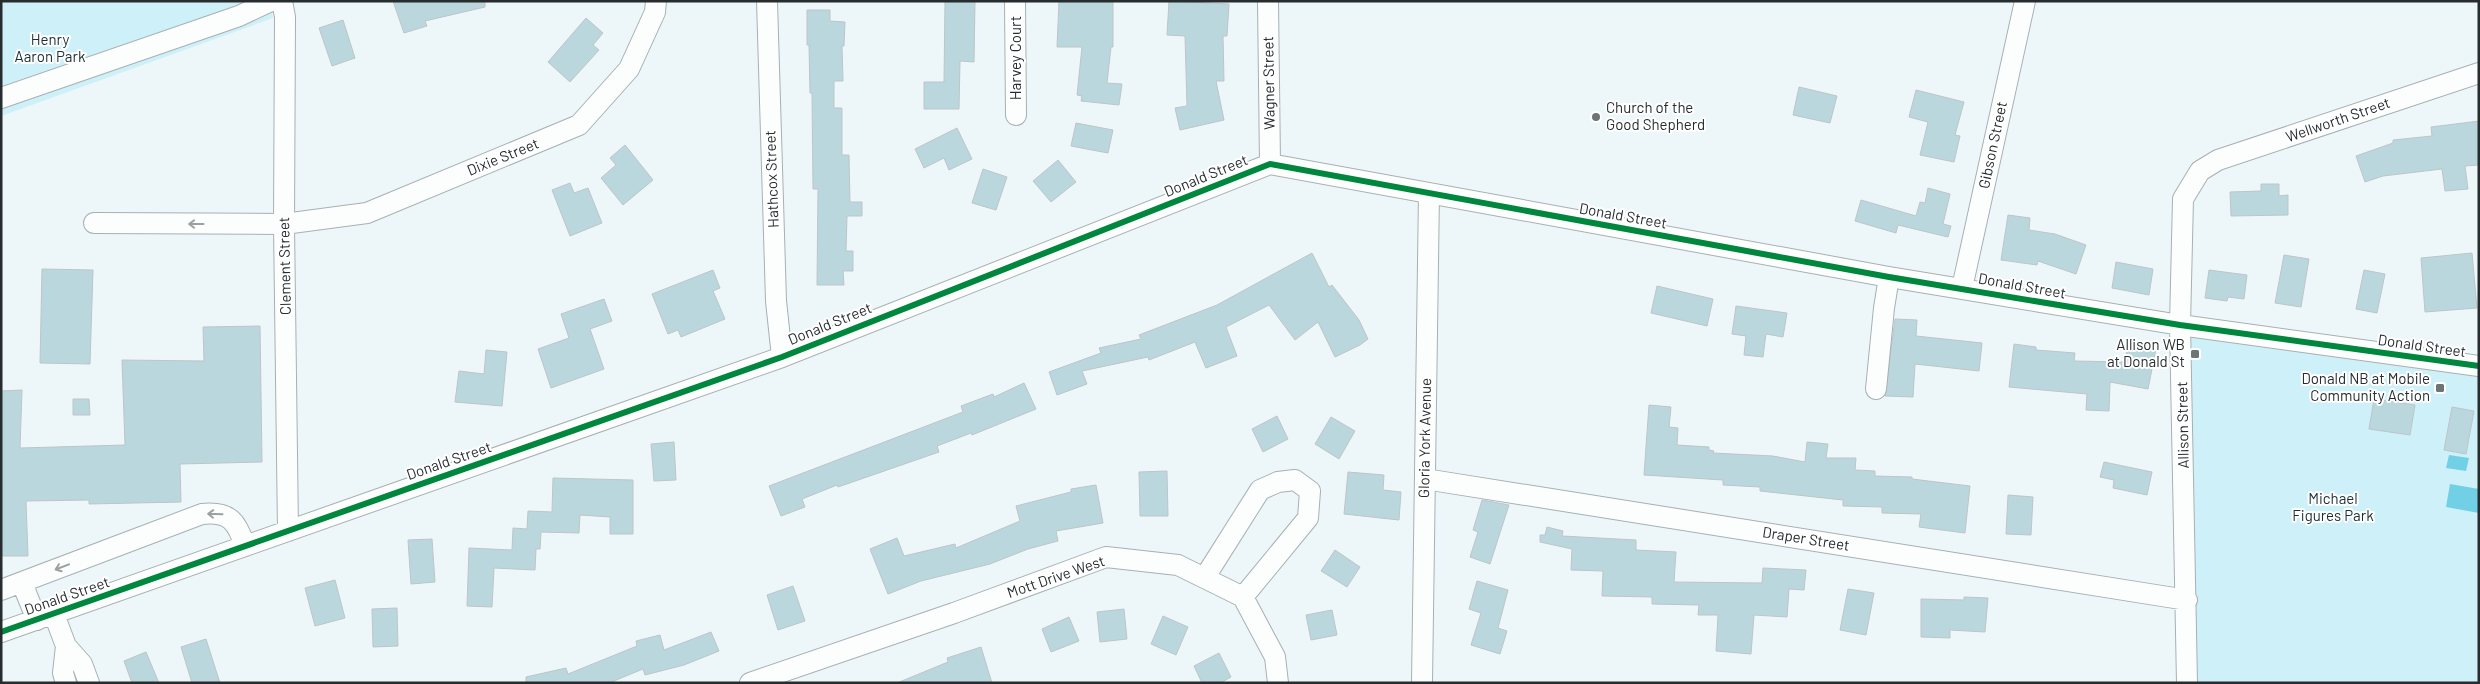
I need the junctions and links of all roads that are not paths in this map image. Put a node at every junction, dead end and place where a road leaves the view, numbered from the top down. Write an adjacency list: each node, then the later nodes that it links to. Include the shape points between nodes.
1 (271, 1): 9 (street, via 239,16)
2 (282, 1): 15 (street, Clement Street, via 285,17)
3 (656, 1): 15 (street, Dixie Street, via 655,12 629,69 579,125 367,213)
4 (767, 1): 19 (street, Hathcox Street, via 776,301)
5 (1015, 1): 10 (street, Harvey Court)
6 (1268, 1): 11 (street, Wagner Street)
7 (2025, 1): 17 (street, Gibson Street)
8 (2479, 73): 12 (street, Wellworth Street, via 2218,160)
9 (1, 98)
10 (1016, 115)
11 (1270, 164): 13 (street, Donald Street); 19 (street, Donald Street)
12 (2200, 171): 18 (street, Allison Street, via 2183,199)
13 (1429, 193): 16 (street, Donald Street); 22 (street, Gloria York Avenue)
14 (102, 223): 15 (street, Dixie Street, one-way to 14)
15 (284, 224): 23 (street, Clement Street)
16 (1889, 277): 17 (street, Donald Street); 21 (street)
17 (1962, 288): 18 (street, Donald Street)
18 (2180, 325): 20 (street, Donald Street); 29 (street, Allison Street)
19 (782, 357): 23 (street, Donald Street)
20 (2479, 366)
21 (1876, 389)
22 (1425, 479): 29 (street, Draper Street); 37 (street, Gloria York Avenue)
23 (288, 531): 24 (street, Donald Street)
24 (245, 546): 26 (street, one-way to 26, via 233,521 223,514 202,514); 30 (street, Donald Street)
25 (1205, 577): 28 (street, Mott Drive West); 28 (street, via 1260,490 1278,482 1295,480 1310,491 1308,518); 35 (street, Mott Drive West, via 1178,565 1106,557)
26 (22, 583): 27 (street); 30 (street)
27 (1, 590)
28 (1243, 598): 36 (street, via 1275,657)
29 (2187, 600): 38 (street, Allison Street)
30 (46, 617): 31 (street, Donald Street); 32 (street)
31 (1, 632)
32 (66, 646): 33 (street, via 63,673); 34 (street, via 82,664)
33 (66, 683)
34 (89, 683)
35 (750, 683)
36 (1278, 683)
37 (1422, 683)
38 (2187, 683)

